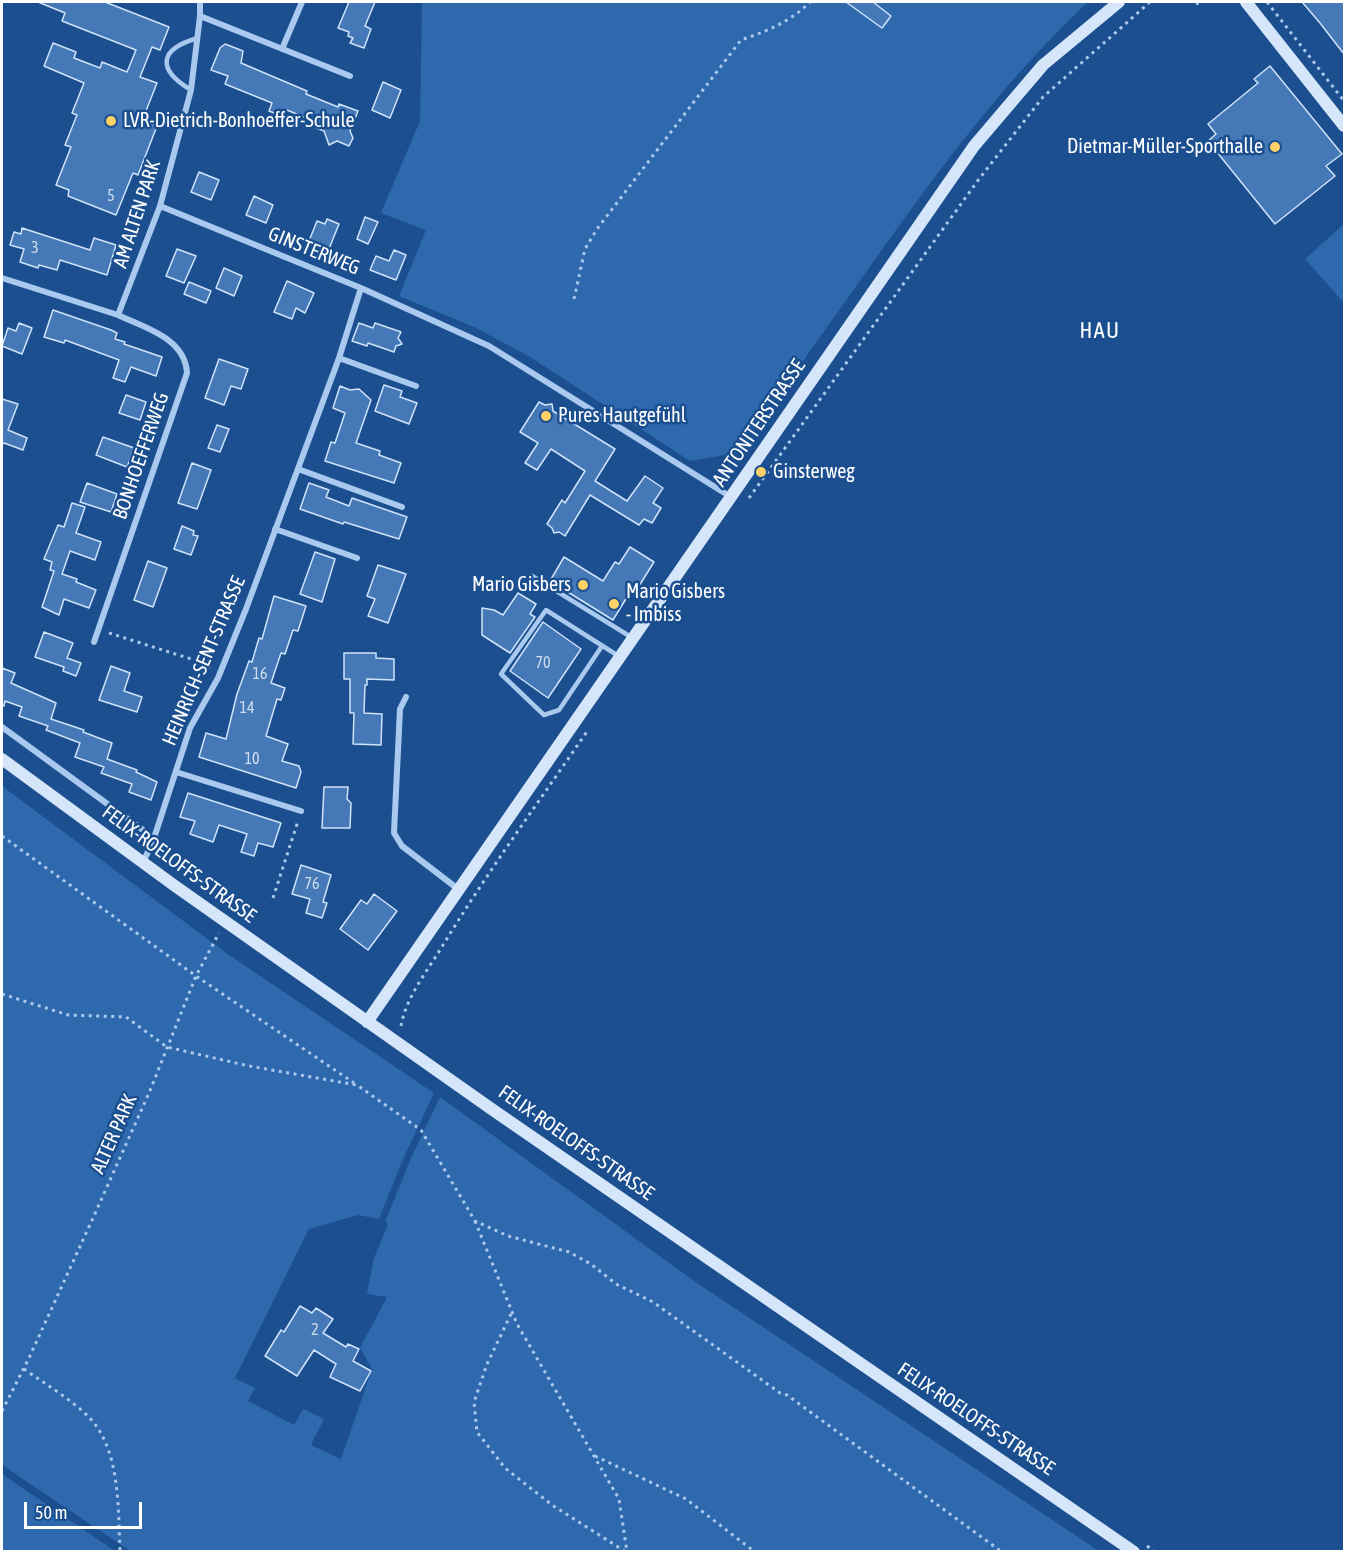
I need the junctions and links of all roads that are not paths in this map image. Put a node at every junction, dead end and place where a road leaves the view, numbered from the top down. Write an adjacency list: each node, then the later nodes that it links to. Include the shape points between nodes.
1 (200, 2): 5 (street, AM ALTEN PARK)
2 (303, 2): 7 (street)
3 (1119, 2): 18 (street, ANTONITERSTRASSE, via 1043,65 974,146)
4 (1246, 2): 10 (street)
5 (200, 16): 6 (street, AM ALTEN PARK); 7 (street)
6 (198, 38): 9 (street, AM ALTEN PARK); 9 (lane, via 180,43 167,58 169,73)
7 (282, 48): 8 (street)
8 (350, 76)
9 (190, 90): 11 (street, AM ALTEN PARK)
10 (1344, 126)
11 (160, 206): 13 (street, GINSTERWEG); 14 (street, AM ALTEN PARK)
12 (2, 278): 14 (street)
13 (361, 288): 15 (street, HEINRICH-SENT-STRASSE); 18 (street, GINSTERWEG, via 489,346)
14 (118, 315): 24 (street, BONHOEFFERWEG, via 176,345 186,360 187,373)
15 (339, 357): 16 (street); 17 (street, HEINRICH-SENT-STRASSE)
16 (416, 387)
17 (298, 469): 19 (street); 20 (street, HEINRICH-SENT-STRASSE)
18 (732, 497): 23 (street, ANTONITERSTRASSE)
19 (402, 507)
20 (275, 529): 21 (street); 30 (street, HEINRICH-SENT-STRASSE, via 218,678 190,728)
21 (357, 558)
22 (532, 576): 23 (lane)
23 (633, 638): 26 (street, ANTONITERSTRASSE)
24 (94, 642)
25 (602, 646): 25 (lane, via 546,610 501,674 544,715 559,710); 26 (lane)
26 (620, 657): 34 (street, ANTONITERSTRASSE)
27 (406, 697): 34 (street, via 400,709 394,832 402,846)
28 (2, 727): 32 (street, FELIX-ROELOFFS-STRASSE)
29 (2, 759): 33 (street, FELIX-ROELOFFS-STRASSE)
30 (176, 771): 31 (street, HEINRICH-SENT-STRASSE); 32 (street, HEINRICH-SENT-STRASSE)
31 (301, 811)
32 (154, 838): 33 (street, HEINRICH-SENT-STRASSE)
33 (143, 863): 35 (street, FELIX-ROELOFFS-STRASSE)
34 (458, 889): 35 (street, ANTONITERSTRASSE)
35 (367, 1022): 36 (street, FELIX-ROELOFFS-STRASSE)
36 (1134, 1551)

